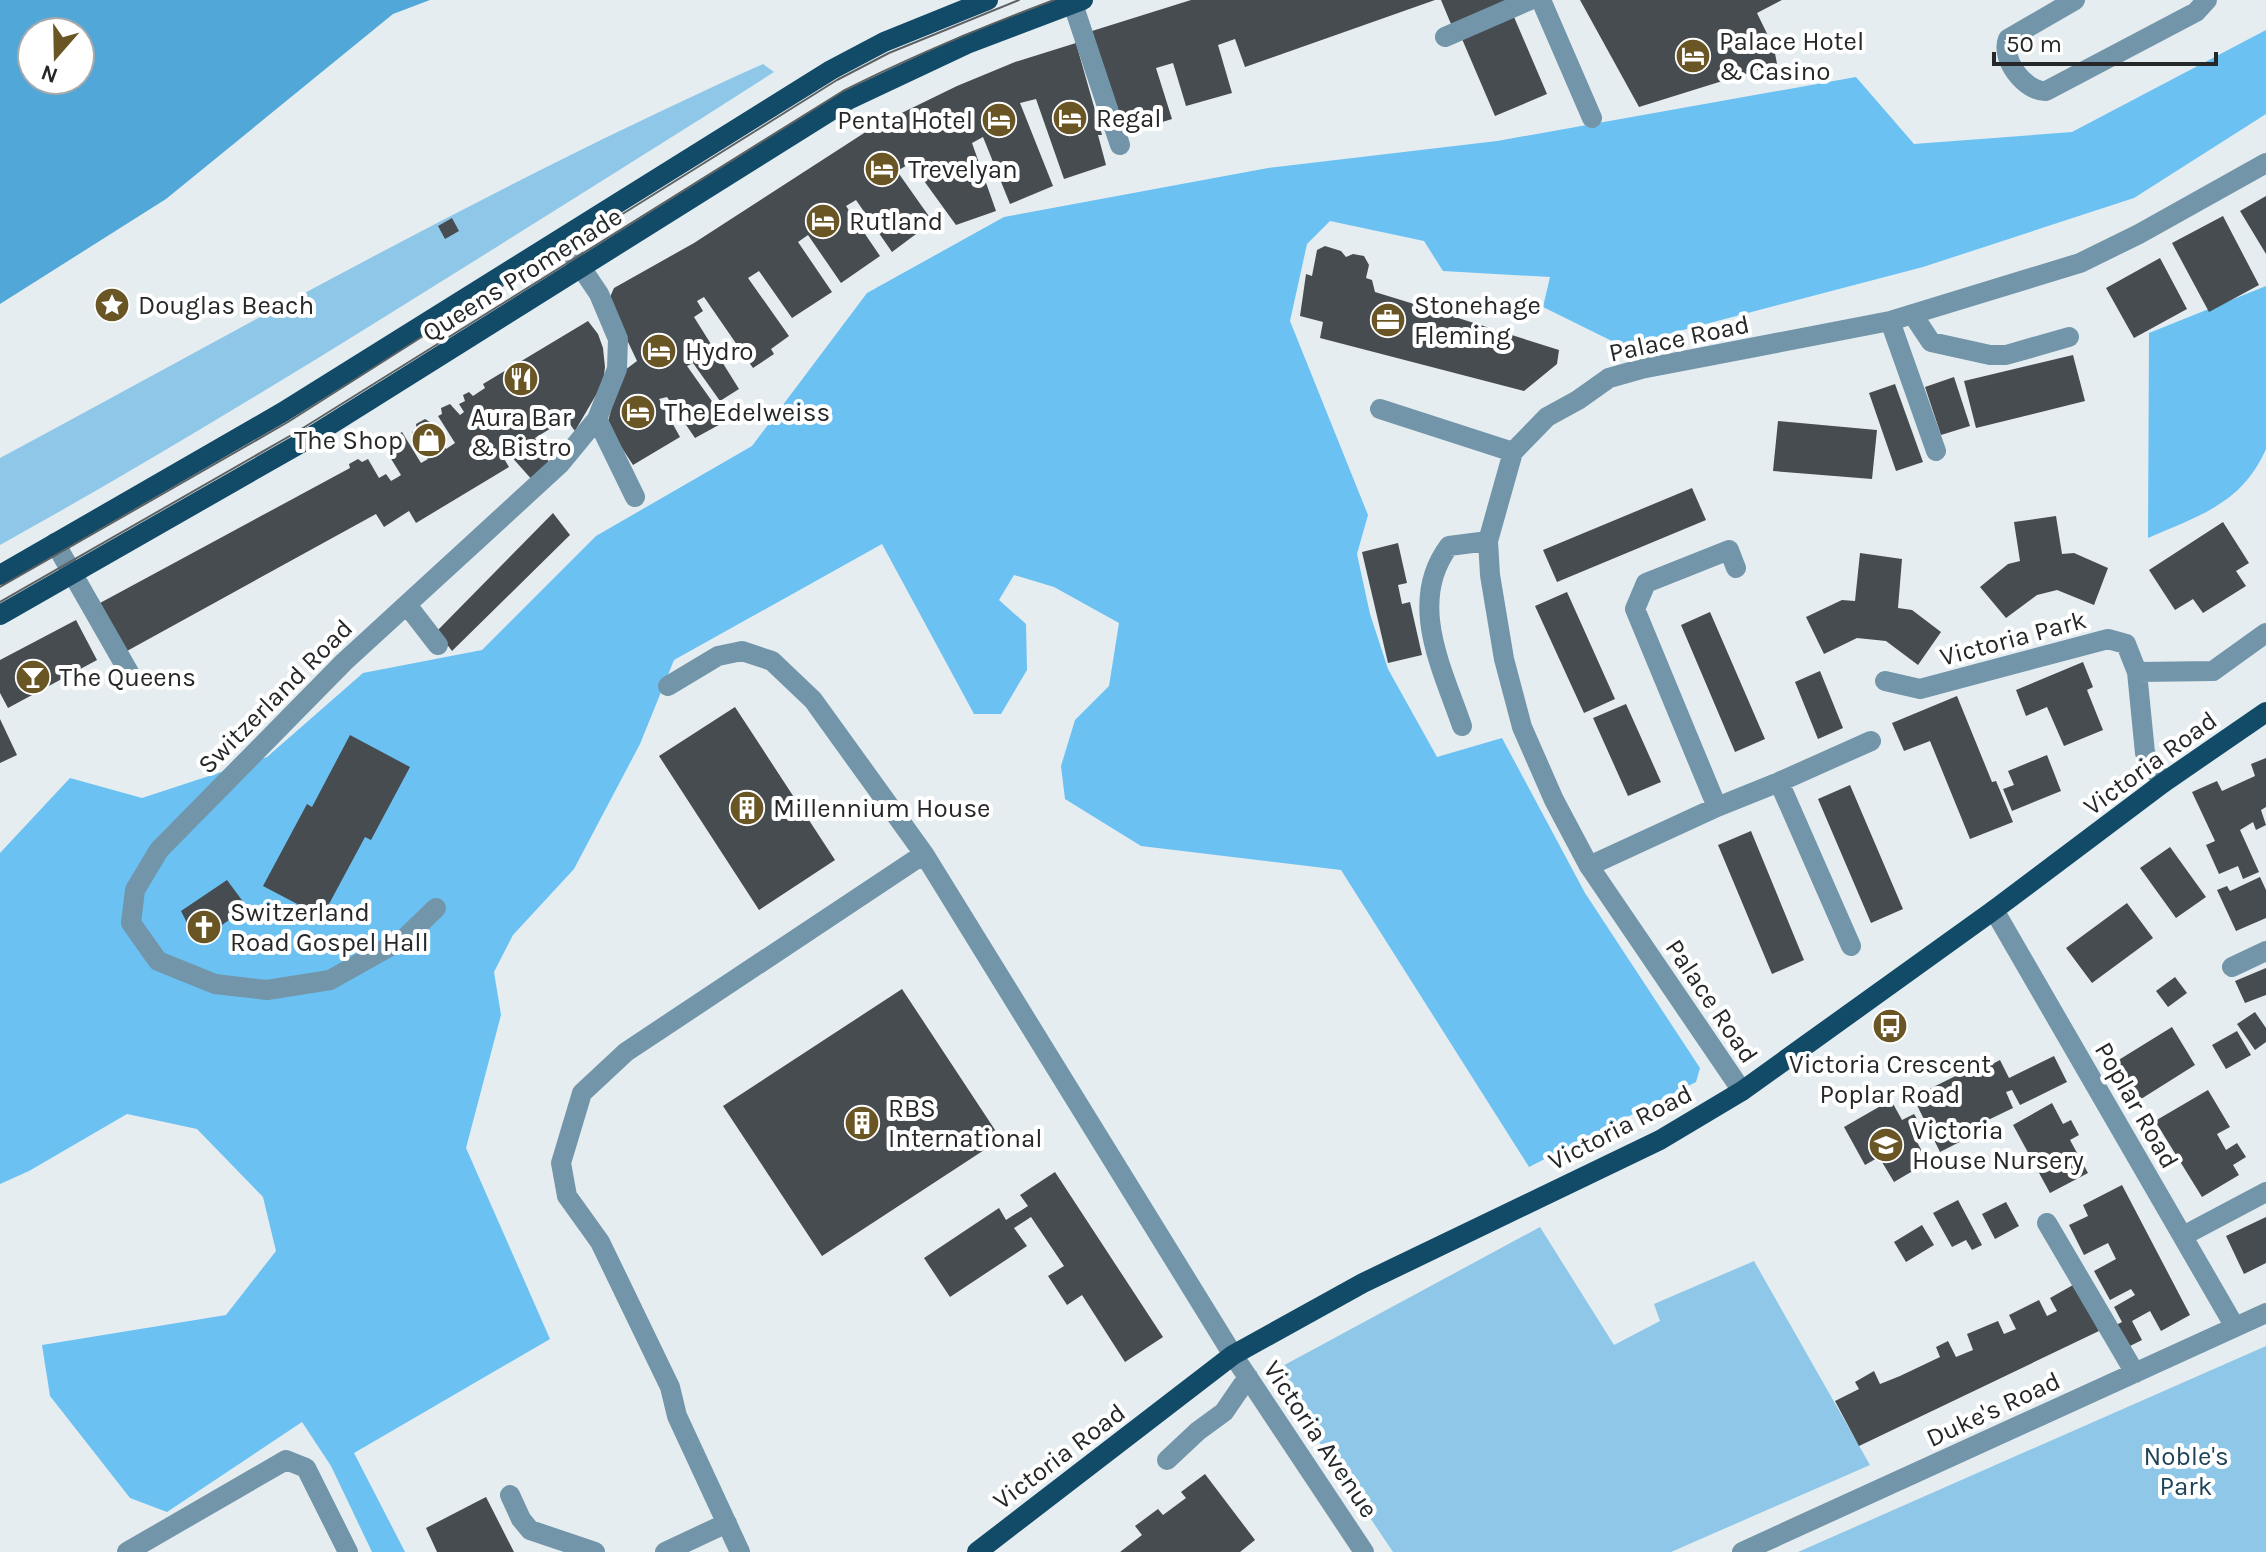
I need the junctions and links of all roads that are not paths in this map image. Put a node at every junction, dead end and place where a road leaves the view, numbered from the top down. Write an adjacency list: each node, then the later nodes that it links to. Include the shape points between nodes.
1 (988, 0): 11 (main road, Queens Promenade, via 831,70)
2 (1530, 0): 7 (street)
3 (1541, 0): 8 (street)
4 (2075, 0): 5 (street, via 2008,39 2009,61 2037,91 2046,91 2196,12)
5 (2207, 0)
6 (1078, 2): 9 (street); 12 (main road, Queens Promenade, via 967,44 848,100)
7 (1445, 37)
8 (1592, 118)
9 (1120, 145)
10 (2266, 163): 13 (street, Palace Road, via 2080,263)
11 (562, 239): 12 (street, Switzerland Road); 22 (main road, Queens Promenade, via 283,412)
12 (581, 269): 17 (street, Switzerland Road, via 599,294 618,339 617,369); 24 (main road, Queens Promenade, via 301,443)
13 (1913, 315): 14 (street, Palace Road); 15 (street, via 1931,342 1990,355)
14 (1890, 321): 18 (street); 19 (street, Palace Road, via 1609,378 1547,417)
15 (2069, 337)
16 (1380, 409): 19 (street)
17 (597, 419): 20 (street); 26 (street, Switzerland Road, via 560,464)
18 (1936, 451)
19 (1513, 452): 21 (street, Palace Road)
20 (635, 497)
21 (1488, 541): 35 (street, via 1449,546 1436,564 1427,600 1434,645); 41 (street, Palace Road, via 1504,659 1522,727)
22 (55, 543): 24 (street); 25 (main road, Queens Promenade)
23 (1736, 568): 39 (street, via 1729,550 1646,583 1635,609)
24 (73, 574): 27 (main road, Queens Promenade); 31 (street)
25 (0, 575)
26 (407, 605): 29 (street); 42 (street, Switzerland Road, via 159,850 135,890 131,923 158,961 215,984 267,990 330,980 405,938)
27 (0, 615)
28 (2266, 633): 30 (street, via 2213,671)
29 (438, 645)
30 (2137, 672): 32 (street, Victoria Park, via 2126,644 2108,639 1920,689); 38 (street, Victoria Park, via 2145,753)
31 (131, 676)
32 (1885, 681)
33 (668, 686): 40 (street, Victoria Avenue, via 718,656 742,651 772,661 813,700)
34 (2266, 712): 38 (main road, Victoria Road)
35 (1462, 726)
36 (1871, 741): 37 (street)
37 (1779, 782): 39 (street); 44 (street)
38 (2163, 783): 43 (main road, Victoria Road)
39 (1717, 807): 41 (street)
40 (924, 854): 53 (street, Victoria Avenue); 58 (street, via 626,1052 582,1093 561,1163 567,1196 600,1242 670,1387 677,1416)
41 (1589, 866): 47 (street, Palace Road)
42 (436, 908)
43 (1994, 910): 47 (main road, Victoria Road); 50 (street, Poplar Road)
44 (1851, 946)
45 (2266, 951): 46 (street)
46 (2232, 967)
47 (1742, 1091): 53 (main road, Victoria Road, via 1660,1140 1363,1283)
48 (2266, 1192): 50 (street)
49 (2047, 1223): 54 (street)
50 (2183, 1236): 52 (street, Poplar Road)
51 (2266, 1313): 52 (street, Duke's Road)
52 (2235, 1327): 54 (street, Duke's Road)
53 (1233, 1355): 55 (street, Victoria Avenue); 64 (main road, Victoria Road)
54 (2135, 1373): 66 (street, Duke's Road)
55 (1248, 1377): 56 (street, via 1224,1412); 65 (street, Victoria Avenue)
56 (1167, 1460)
57 (510, 1495): 61 (street, via 530,1530)
58 (727, 1523): 62 (street); 63 (street)
59 (127, 1552): 60 (street, via 286,1460 306,1468)
60 (348, 1552)
61 (595, 1552)
62 (665, 1552)
63 (740, 1552)
64 (977, 1552)
65 (1364, 1552)
66 (1742, 1552)

